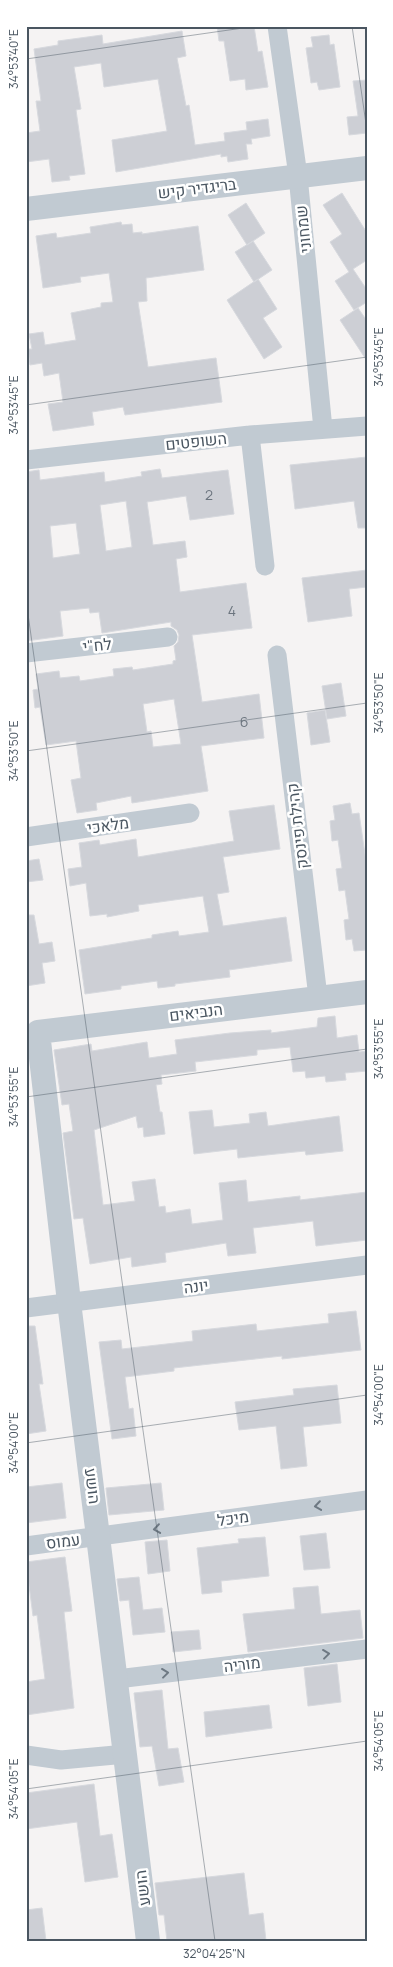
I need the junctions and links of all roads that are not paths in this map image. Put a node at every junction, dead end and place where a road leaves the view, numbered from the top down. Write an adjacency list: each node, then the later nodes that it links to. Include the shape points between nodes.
1 (278, 28): 3 (street, שמחוני)
2 (367, 168): 3 (street, בריגדיר קיש)
3 (298, 176): 4 (street, בריגדיר קיש); 6 (street, שמחוני)
4 (26, 209)
5 (367, 426): 6 (street, השופטים)
6 (323, 429): 7 (street, השופטים)
7 (250, 435): 8 (street, השופטים); 9 (street)
8 (26, 460)
9 (265, 566)
10 (168, 637): 11 (street, לח"י)
11 (26, 653)
12 (276, 655): 16 (street, קהילת פינסק)
13 (190, 813): 14 (street, מלאכי)
14 (26, 837)
15 (367, 992): 16 (street, הנביאים)
16 (318, 997): 17 (street, הנביאים)
17 (32, 1033): 19 (street, הושע)
18 (367, 1265): 19 (street, יונה)
19 (69, 1302): 20 (street, יונה); 22 (street, הושע)
20 (26, 1308)
21 (367, 1500): 22 (street, מיכל, one-way to 22)
22 (99, 1537): 23 (street, עמוס); 25 (street, הושע)
23 (26, 1546)
24 (367, 1649): 25 (street, מוריה, one-way to 24)
25 (117, 1679): 26 (street, הושע)
26 (126, 1754): 27 (street, via 61,1760); 28 (street, הושע)
27 (26, 1755)
28 (148, 1941)

